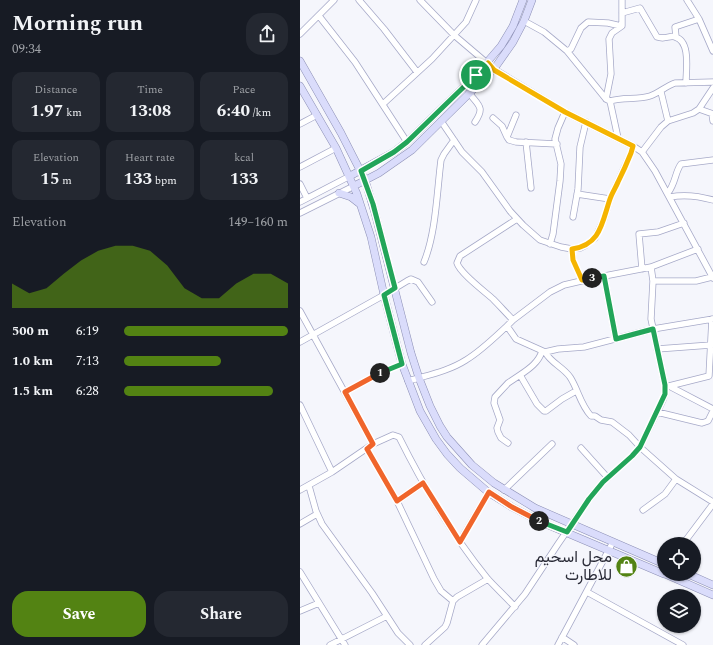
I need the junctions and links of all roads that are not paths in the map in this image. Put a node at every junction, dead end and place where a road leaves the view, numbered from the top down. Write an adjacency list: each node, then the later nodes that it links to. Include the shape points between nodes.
1 (334, 0): 10 (street)
2 (359, 0): 22 (street)
3 (420, 0): 15 (street)
4 (476, 0): 15 (street, via 466,22)
5 (523, 0): 20 (main road, via 513,26)
6 (532, 0): 12 (main road)
7 (622, 0): 9 (street)
8 (687, 0): 11 (street)
9 (622, 13): 13 (street); 16 (street, via 640,8 657,36)
10 (319, 16): 14 (street); 30 (street, via 341,42)
11 (699, 19): 16 (street, via 675,27); 18 (street)
12 (524, 21): 17 (street, via 544,32); 21 (main road)
13 (621, 26): 17 (street, via 588,22 578,32 571,49); 29 (street, via 609,38 611,70)
14 (300, 34)
15 (454, 35): 20 (street); 22 (street)
16 (676, 37): 24 (street, via 686,50)
17 (567, 51): 29 (street)
18 (713, 51)
19 (300, 61): 53 (main road)
20 (488, 63): 21 (street); 45 (main road)
21 (494, 70): 28 (main road); 32 (street)
22 (417, 72): 30 (street)
23 (713, 82): 24 (street)
24 (686, 83): 27 (street, via 671,84)
25 (300, 86): 34 (main road)
26 (713, 88): 31 (street)
27 (661, 92): 29 (street, via 649,97); 38 (street)
28 (469, 93): 37 (main road); 39 (street, via 481,108)
29 (608, 100): 43 (street)
30 (383, 104): 45 (street)
31 (699, 109): 35 (street); 38 (street)
32 (565, 112): 40 (street); 47 (street, via 555,139)
33 (516, 114): 42 (street)
34 (317, 115): 41 (street); 49 (main road)
35 (713, 116)
36 (493, 118): 42 (street, via 502,126)
37 (442, 121): 44 (street); 55 (main road, via 412,150)
38 (668, 121): 50 (street)
39 (475, 122)
40 (586, 122): 43 (street); 60 (street, via 580,147)
41 (300, 124)
42 (508, 137): 46 (street, via 512,141)
43 (618, 138): 48 (street)
44 (454, 140): 69 (street); 74 (street, via 441,160 429,249)
45 (407, 142): 53 (main road)
46 (526, 142): 47 (street); 58 (street)
47 (557, 144): 71 (street, via 560,181)
48 (633, 146): 50 (street); 63 (street)
49 (336, 148): 52 (street); 54 (main road)
50 (642, 152): 61 (street)
51 (713, 160): 61 (street, via 681,164)
52 (300, 167)
53 (361, 171): 54 (main road); 55 (main road)
54 (350, 176): 57 (main road); 62 (street)
55 (365, 180): 57 (main road); 82 (main road)
56 (300, 184): 62 (street)
57 (354, 186): 59 (street); 66 (main road)
58 (532, 188)
59 (339, 193): 66 (main road); 67 (street)
60 (577, 194): 63 (street); 68 (street)
61 (669, 195): 64 (street, via 688,195); 70 (street)
62 (307, 198): 65 (street)
63 (610, 199): 72 (street, via 595,238 580,248)
64 (713, 200)
65 (300, 202)
66 (361, 204): 83 (main road)
67 (300, 213)
68 (573, 217)
69 (517, 219): 71 (street, via 535,237); 87 (street, via 460,256 457,263 458,267)
70 (684, 223): 73 (street); 77 (street, via 658,232 639,234)
71 (550, 244): 72 (street)
72 (572, 249): 80 (street, via 573,260)
73 (698, 249): 75 (street); 76 (street)
74 (424, 262)
75 (712, 266): 79 (street)
76 (651, 267): 77 (street); 81 (street)
77 (642, 269): 78 (street)
78 (604, 276): 80 (street); 91 (street)
79 (713, 277): 81 (street)
80 (582, 280): 87 (street, via 550,292)
81 (653, 281): 89 (street)
82 (395, 288): 83 (street); 84 (street, via 407,281 415,280); 98 (main road)
83 (384, 295): 90 (street); 96 (main road)
84 (432, 302)
85 (300, 311): 90 (street)
86 (713, 319): 89 (street); 93 (street)
87 (513, 320): 88 (street)
88 (508, 326): 95 (street, via 516,339); 98 (street, via 466,360)
89 (653, 329): 91 (street); 94 (street)
90 (313, 335): 92 (street); 103 (street)
91 (616, 339): 95 (street, via 584,347)
92 (300, 342)
93 (711, 345): 94 (street); 99 (street)
94 (657, 349): 101 (street)
95 (544, 352): 97 (street); 102 (street, via 570,377)
96 (402, 364): 100 (main road); 103 (street)
97 (520, 375): 102 (street, via 544,411); 107 (street, via 498,393 494,400 500,417 498,432)
98 (419, 378): 100 (street); 119 (main road, via 430,406 447,437 472,465)
99 (711, 378): 101 (street)
100 (408, 381): 120 (main road, via 420,411 436,439 460,468)
101 (667, 386): 105 (street); 106 (street)
102 (576, 391): 110 (street, via 591,416 612,422)
103 (345, 392): 108 (street)
104 (300, 405): 113 (street)
105 (713, 410): 106 (street, via 708,421 702,423)
106 (657, 412): 110 (street)
107 (508, 443)
108 (373, 444): 112 (street); 116 (street, via 394,436 400,437)
109 (552, 444): 119 (street)
110 (640, 447): 114 (street); 115 (street)
111 (581, 448): 114 (street)
112 (367, 449): 113 (street); 121 (street)
113 (332, 472): 117 (street)
114 (608, 478): 127 (street, via 589,499)
115 (676, 479): 122 (street); 123 (street, via 665,494)
116 (423, 483): 121 (street); 130 (street)
117 (309, 486): 118 (street); 125 (street)
118 (300, 490)
119 (504, 490): 127 (main road, via 535,508)
120 (489, 492): 128 (main road, via 528,515); 130 (street)
121 (397, 501): 142 (street, via 434,579)
122 (713, 503): 124 (street)
123 (643, 510)
124 (711, 512): 129 (street)
125 (317, 514): 126 (street); 146 (street)
126 (300, 522)
127 (572, 524): 128 (street); 131 (main road)
128 (567, 532): 132 (main road); 144 (street)
129 (689, 537)
130 (460, 542): 136 (street)
131 (614, 542): 132 (street); 133 (main road)
132 (609, 551): 134 (main road); 140 (street)
133 (657, 561)
134 (657, 571)
135 (300, 572): 143 (street)
136 (488, 579): 142 (street); 144 (street)
137 (701, 580): 139 (main road)
138 (681, 581): 141 (main road)
139 (713, 585)
140 (587, 592): 147 (street); 155 (street)
141 (713, 595)
142 (453, 601): 151 (street, via 445,627)
143 (319, 603): 145 (street); 148 (street)
144 (515, 607): 152 (street)
145 (300, 611)
146 (387, 616): 148 (street); 150 (street)
147 (562, 638): 153 (street); 154 (street)
148 (344, 642): 149 (street)
149 (330, 645)
150 (410, 645)
151 (425, 645)
152 (482, 645)
153 (558, 645)
154 (574, 645)
155 (683, 645)

